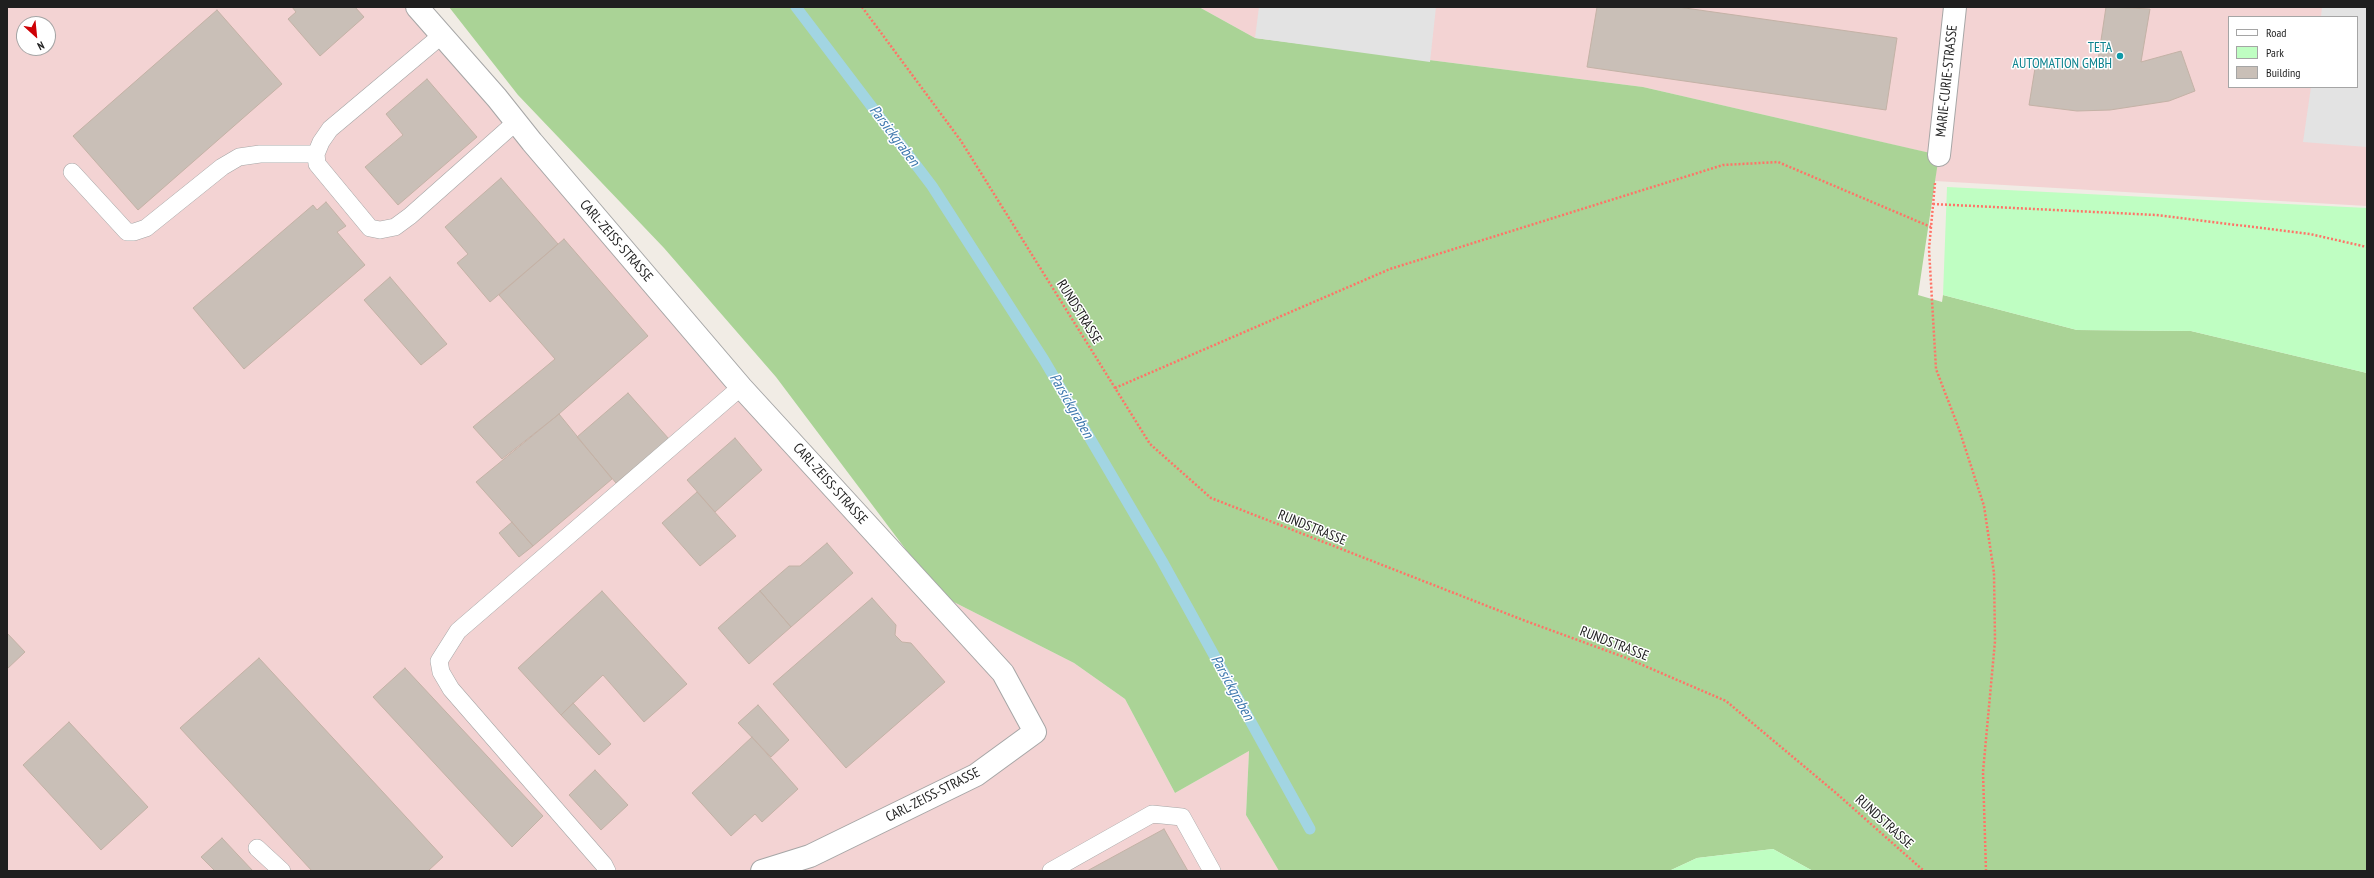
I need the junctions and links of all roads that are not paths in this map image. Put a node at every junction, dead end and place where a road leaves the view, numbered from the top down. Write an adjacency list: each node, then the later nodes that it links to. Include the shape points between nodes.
1 (417, 7): 3 (street, CARL-ZEISS-STRASSE)
2 (1955, 7): 6 (street, MARIE-CURIE-STRASSE)
3 (442, 35): 4 (street, CARL-ZEISS-STRASSE); 5 (lane, via 330,129)
4 (516, 122): 5 (lane, via 410,216 394,227 380,230 370,228 331,182 317,164); 8 (street, CARL-ZEISS-STRASSE)
5 (316, 154): 7 (lane, via 260,154 239,157 222,167 146,228 134,232 127,232)
6 (1939, 155)
7 (72, 172)
8 (741, 387): 11 (lane, via 458,631 439,660 441,672 451,689); 12 (street, CARL-ZEISS-STRASSE, via 1003,672 1035,732 976,775 810,856)
9 (257, 848): 10 (lane)
10 (282, 871)
11 (607, 871)
12 (762, 871)
13 (1051, 871): 14 (lane, via 1152,814 1182,817)
14 (1212, 871)

